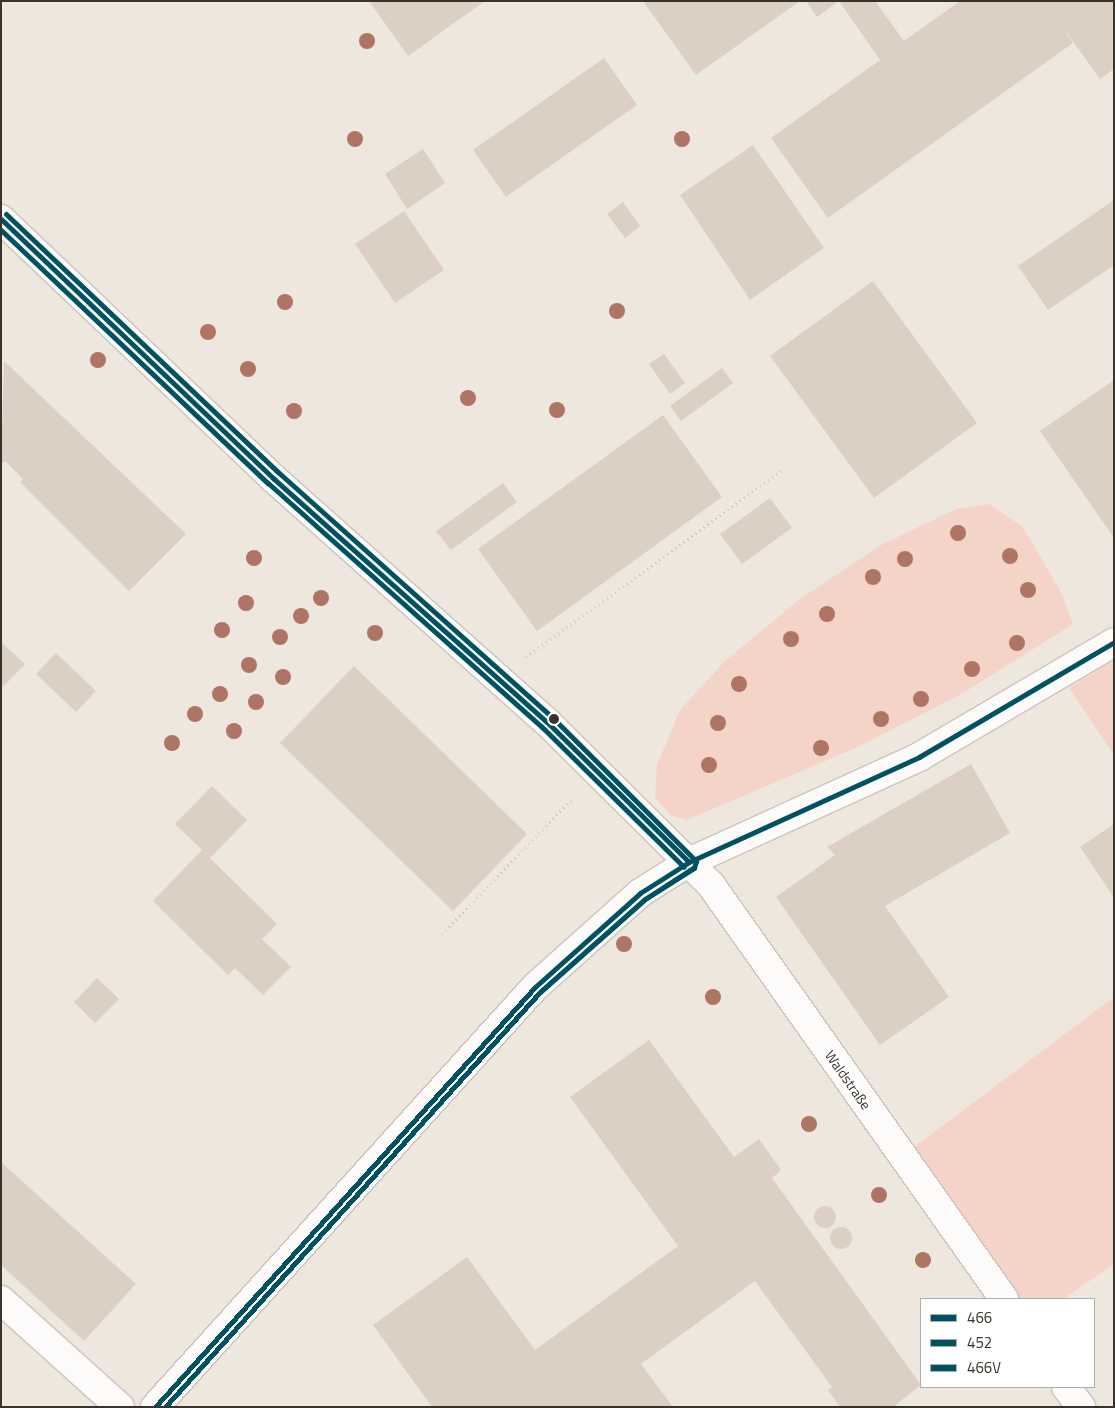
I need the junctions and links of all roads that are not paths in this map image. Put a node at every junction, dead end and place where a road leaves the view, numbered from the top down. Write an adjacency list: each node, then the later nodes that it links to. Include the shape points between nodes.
1 (1, 219): 3 (street, Waldstraße, via 274,478 500,681)
2 (1114, 642): 3 (street, via 919,757)
3 (690, 862): 4 (street, Waldstraße, via 711,885); 8 (street, via 640,893 535,987)
4 (1003, 1298)
5 (1, 1300): 7 (street)
6 (1067, 1388): 9 (street)
7 (120, 1407)
8 (155, 1407)
9 (1081, 1407)

